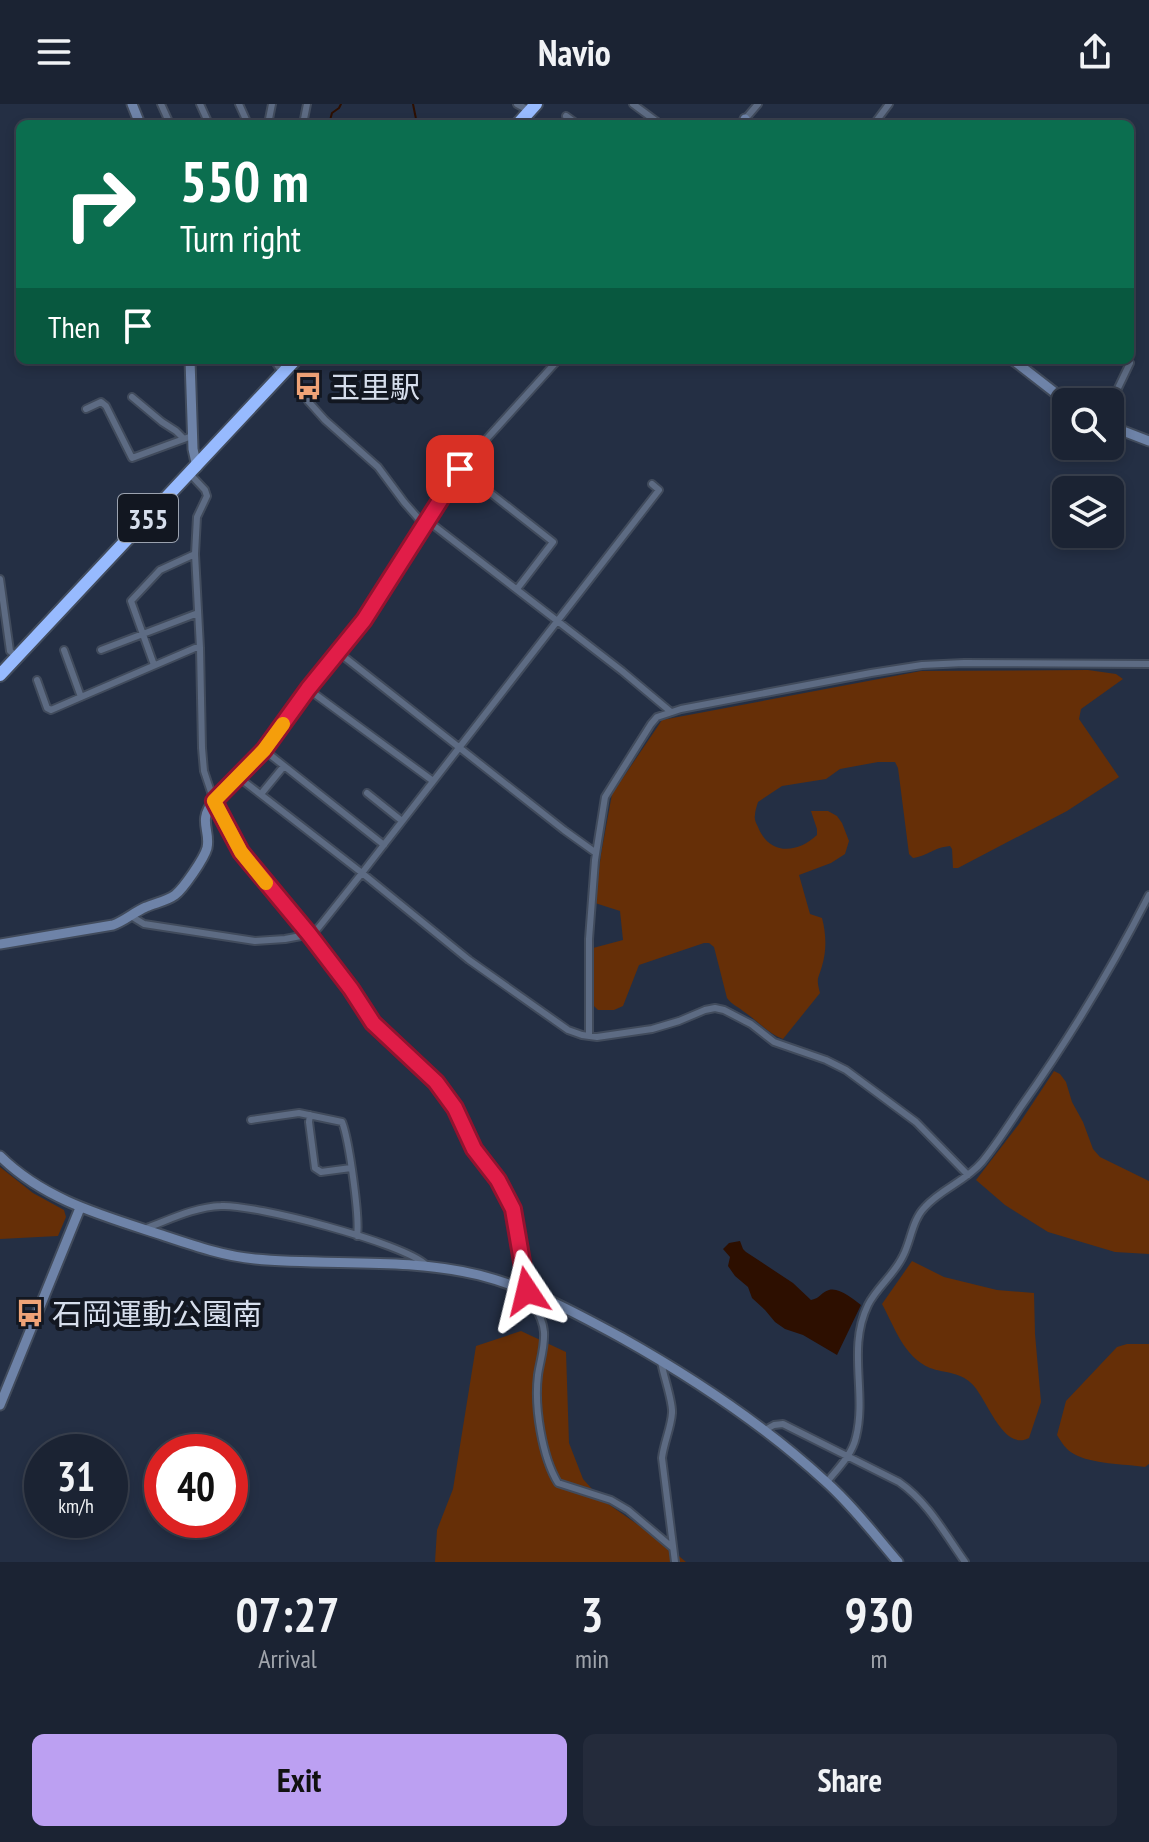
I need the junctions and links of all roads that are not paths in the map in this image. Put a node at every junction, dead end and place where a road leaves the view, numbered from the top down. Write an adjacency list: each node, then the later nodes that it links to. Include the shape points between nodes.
1 (517, 104): 5 (street)
2 (633, 104): 8 (street)
3 (747, 104): 9 (street)
4 (758, 104): 9 (street)
5 (533, 107)
6 (566, 116): 7 (street)
7 (572, 120)
8 (655, 120)
9 (746, 120)
10 (190, 364): 23 (street)
11 (277, 364): 16 (street)
12 (292, 364): 16 (highway, 355)
13 (554, 364): 25 (street)
14 (1018, 364): 18 (street)
15 (1130, 364): 17 (street)
16 (283, 374): 26 (highway, 355)
17 (1118, 388)
18 (1052, 390)
19 (132, 397): 23 (street)
20 (308, 401): 28 (street, via 378,467)
21 (86, 409): 23 (street, via 101,402 106,406 132,458)
22 (1124, 431): 24 (street)
23 (187, 437): 26 (street)
24 (1149, 441)
25 (460, 469): 28 (street); 31 (street, via 553,542)
26 (193, 470): 29 (street, via 207,496 196,523); 39 (highway, 355)
27 (652, 484): 33 (street, via 659,490)
28 (427, 524): 31 (street); 38 (street)
29 (195, 554): 32 (street); 34 (street, via 160,570 131,601)
30 (0, 579): 39 (street, via 10,651)
31 (517, 589): 33 (street)
32 (198, 613): 34 (street); 35 (street)
33 (558, 620): 46 (street); 47 (street)
34 (143, 634): 37 (street); 41 (street)
35 (200, 648): 41 (street); 54 (street, via 204,771)
36 (64, 650): 45 (street)
37 (101, 650)
38 (338, 652): 44 (street); 47 (street)
39 (17, 657): 42 (highway, 355)
40 (1149, 664): 46 (street, via 922,665)
41 (154, 665): 45 (street)
42 (0, 675)
43 (37, 680): 45 (street, via 51,710)
44 (308, 689): 48 (street); 51 (street)
45 (81, 697)
46 (671, 712): 57 (street, via 651,724 607,792)
47 (459, 747): 51 (street); 57 (street)
48 (264, 750): 49 (street); 50 (street)
49 (284, 766): 53 (street); 56 (street)
50 (237, 776): 53 (street); 54 (street)
51 (433, 781): 55 (street)
52 (367, 793): 55 (street)
53 (261, 794): 58 (street)
54 (214, 801): 60 (street, via 206,815 207,848 183,885 175,895); 61 (street, via 241,852)
55 (402, 821): 56 (street)
56 (384, 845): 58 (street)
57 (596, 853): 63 (street)
58 (362, 873): 61 (street); 63 (street, via 469,960 558,1023)
59 (1149, 895): 68 (street, via 1061,1051)
60 (131, 916): 61 (street, via 144,924 255,941); 62 (street, via 113,925)
61 (309, 934): 73 (street, via 373,1023 436,1082 455,1108 513,1209)
62 (0, 944)
63 (589, 1036): 68 (street, via 652,1029 705,1010 724,1010 774,1042 846,1070 916,1122)
64 (310, 1115): 65 (street); 67 (street, via 344,1124); 67 (street, via 315,1168)
65 (251, 1120)
66 (0, 1156): 69 (street, via 40,1187)
67 (351, 1168): 71 (street)
68 (968, 1175): 77 (street, via 920,1212 897,1268 863,1315 857,1348 861,1404)
69 (80, 1208): 70 (street); 75 (street)
70 (144, 1229): 71 (street, via 202,1208 229,1206); 72 (street, via 256,1259)
71 (357, 1236): 72 (street)
72 (426, 1265): 73 (street)
73 (527, 1291): 74 (street); 79 (street, via 544,1332 537,1391 555,1479 620,1505)
74 (661, 1360): 76 (street); 79 (street, via 673,1409 662,1458)
75 (0, 1405)
76 (765, 1430): 77 (street, via 783,1424); 78 (street)
77 (849, 1456): 78 (street); 82 (street, via 913,1492)
78 (827, 1482): 81 (street)
79 (673, 1548): 80 (street)
80 (675, 1562)
81 (898, 1562)
82 (965, 1562)

